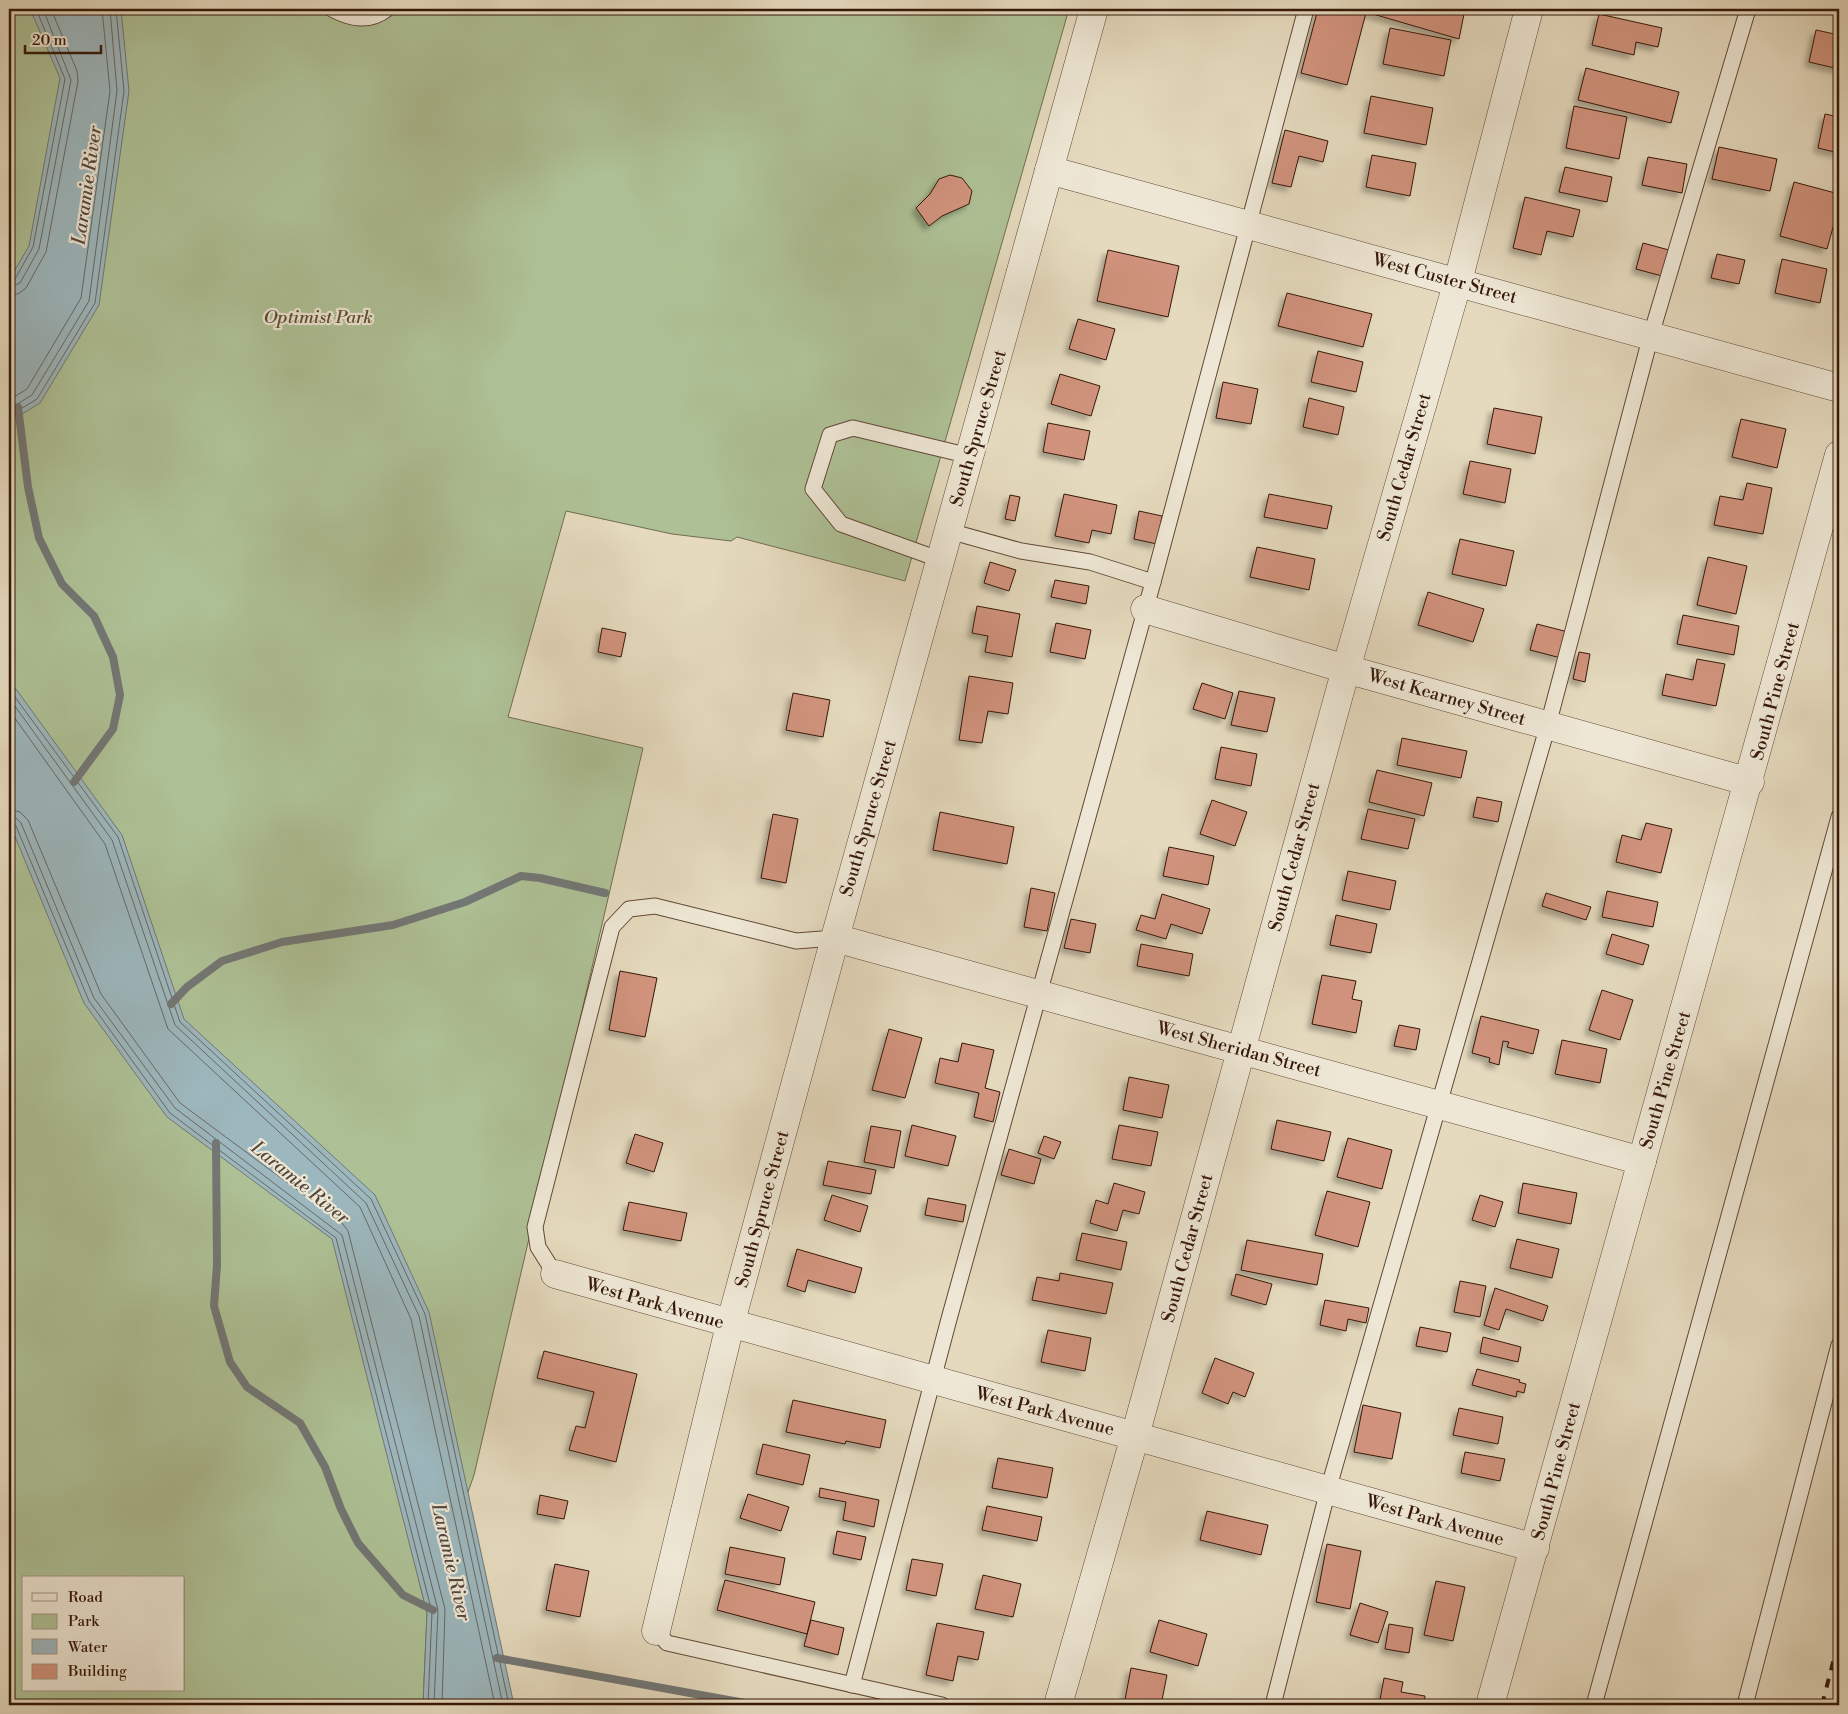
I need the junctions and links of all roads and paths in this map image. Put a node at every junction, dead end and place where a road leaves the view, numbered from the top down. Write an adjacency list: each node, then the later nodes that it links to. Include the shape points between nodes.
1 (332, 9): 2 (lane, via 357,20 378,16)
2 (387, 9)
3 (1094, 9): 7 (street, South Spruce Street)
4 (1306, 9): 8 (lane)
5 (1529, 9): 9 (street, South Cedar Street)
6 (1748, 9): 10 (lane)
7 (1049, 170): 8 (street, West Custer Street); 13 (street, South Spruce Street)
8 (1249, 224): 9 (street, West Custer Street); 16 (lane)
9 (1458, 281): 10 (street, West Custer Street); 18 (street, South Cedar Street)
10 (1651, 335): 11 (street, West Custer Street); 19 (lane)
11 (1839, 388)
12 (1839, 455): 20 (street, South Pine Street)
13 (970, 456): 14 (street, South Spruce Street); 15 (lane, via 853,428 830,435 820,462 813,489 841,524)
14 (949, 531): 15 (street, South Spruce Street); 16 (lane, via 1021,550 1090,562)
15 (941, 560): 22 (street, South Spruce Street)
16 (1153, 582): 17 (lane)
17 (1145, 609): 18 (street, West Kearney Street); 23 (lane)
18 (1346, 668): 19 (street, West Kearney Street); 24 (street, South Cedar Street)
19 (1548, 726): 20 (street, West Kearney Street); 25 (lane)
20 (1750, 782): 26 (street, South Pine Street)
21 (1839, 817): 40 (lane)
22 (835, 938): 23 (street, West Sheridan Street); 27 (lane, via 796,941 655,906 629,909 612,928 535,1227 538,1247); 28 (street, South Spruce Street)
23 (1037, 993): 24 (street, West Sheridan Street); 30 (lane)
24 (1242, 1049): 25 (street, West Sheridan Street); 31 (street, South Cedar Street)
25 (1438, 1104): 26 (street, West Sheridan Street); 32 (lane)
26 (1642, 1161): 33 (street, South Pine Street)
27 (555, 1274): 28 (street, West Park Avenue)
28 (730, 1325): 30 (street, West Park Avenue); 34 (street, South Spruce Street)
29 (1839, 1345): 41 (lane)
30 (932, 1380): 31 (street, West Park Avenue); 35 (lane)
31 (1135, 1436): 32 (street, West Park Avenue); 37 (street, South Cedar Street)
32 (1328, 1490): 33 (street, West Park Avenue); 38 (lane)
33 (1535, 1548): 39 (street, South Pine Street)
34 (656, 1631): 35 (lane, via 667,1643)
35 (852, 1685): 36 (lane)
36 (942, 1705)
37 (1058, 1705)
38 (1273, 1705)
39 (1490, 1705)
40 (1594, 1705)
41 (1745, 1705)

